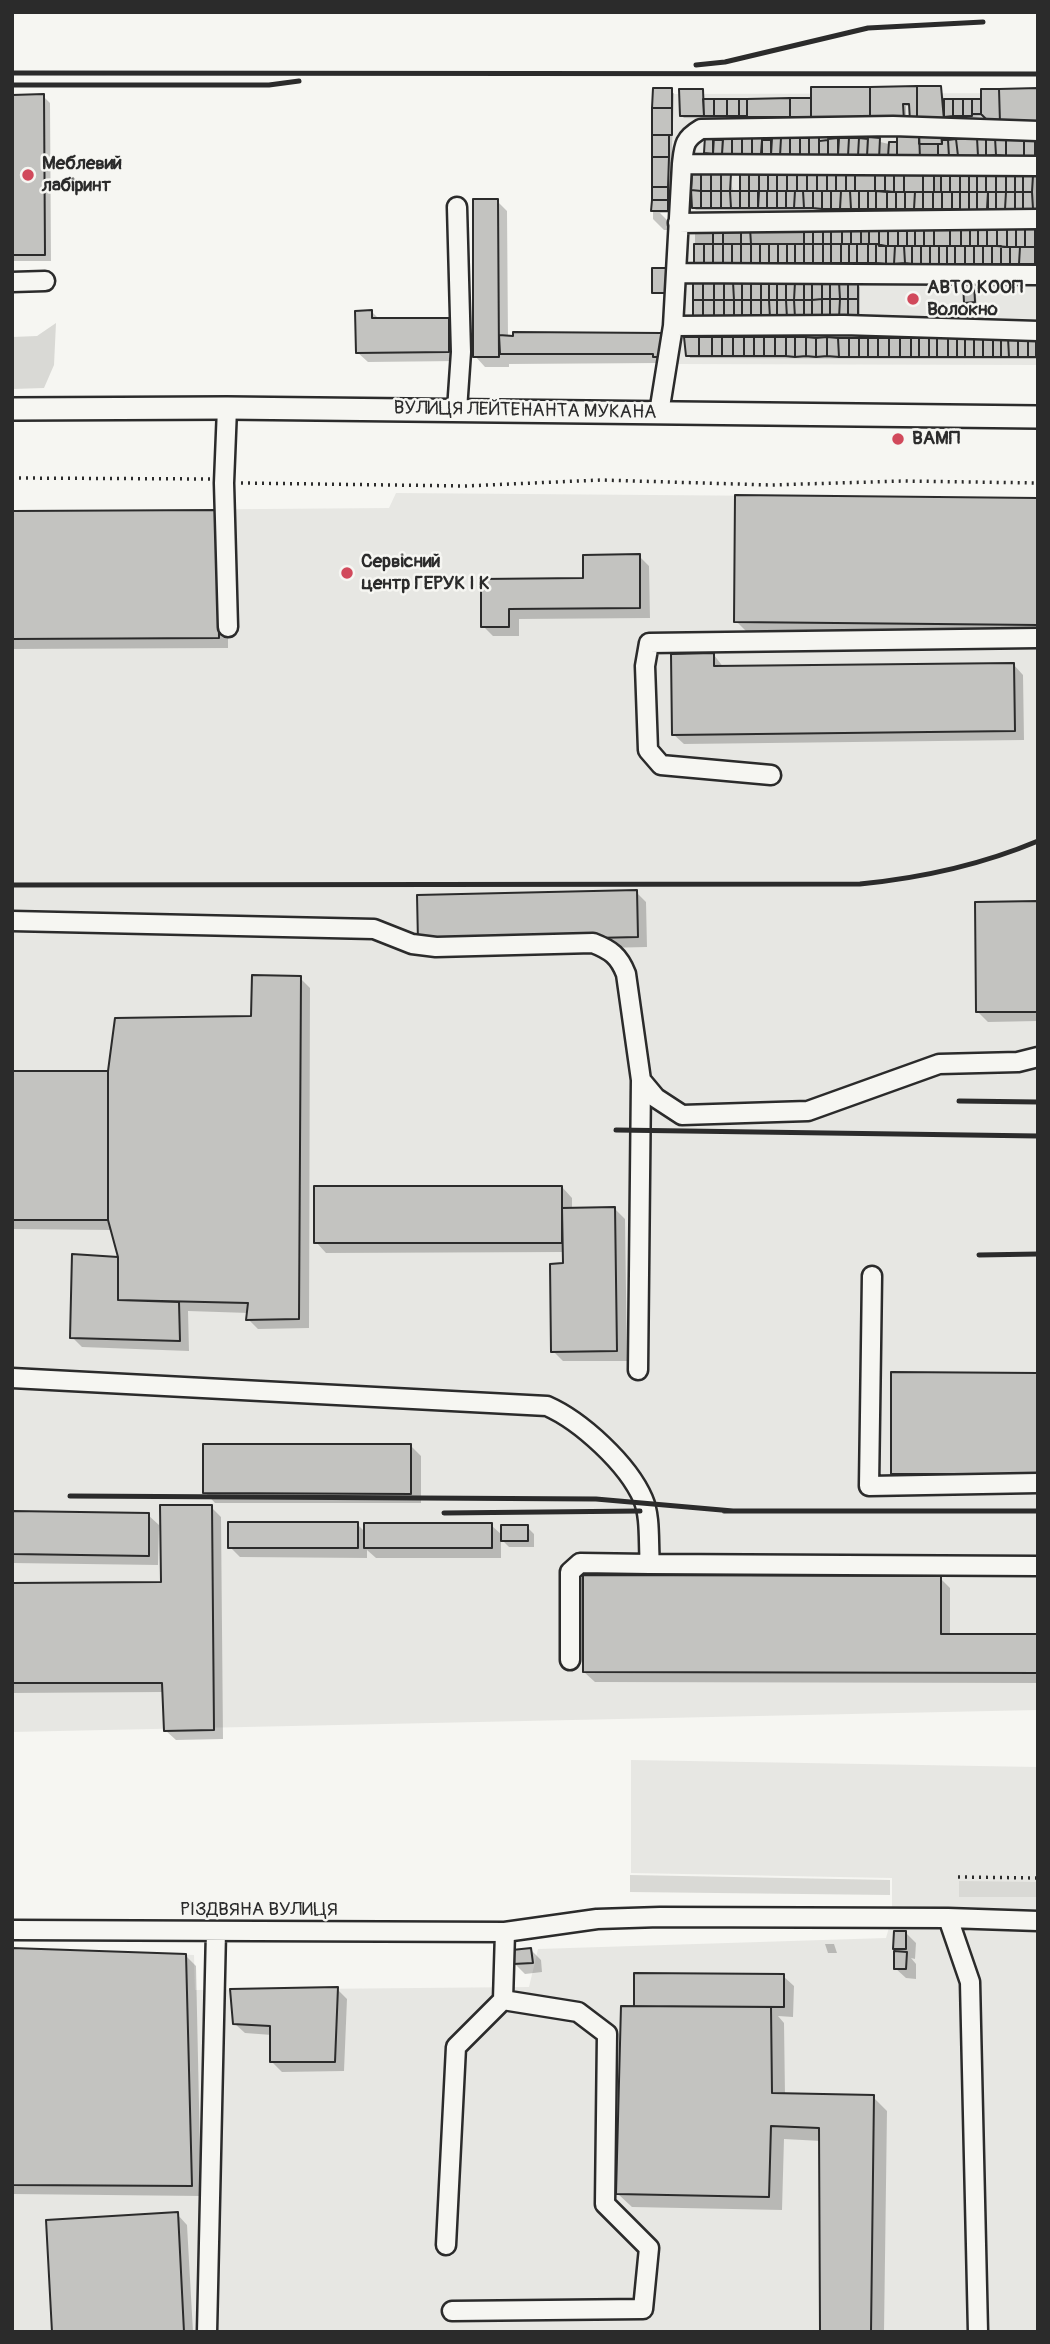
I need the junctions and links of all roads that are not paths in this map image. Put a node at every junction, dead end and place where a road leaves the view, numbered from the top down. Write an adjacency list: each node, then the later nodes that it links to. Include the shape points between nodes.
1 (1038, 131): 2 (street, via 893,126 701,129 684,141)
2 (682, 164): 3 (street); 6 (street)
3 (1038, 166)
4 (457, 207): 15 (street, via 461,352)
5 (1038, 219): 6 (street)
6 (678, 223): 7 (street)
7 (678, 273): 8 (street); 11 (street)
8 (1038, 275)
9 (45, 281): 10 (street)
10 (12, 282)
11 (673, 326): 12 (street); 16 (street)
12 (1038, 331)
13 (227, 408): 14 (main road, ВУЛИЦЯ ЛЕЙТЕНАНТА МУКАНА); 15 (main road, ВУЛИЦЯ ЛЕЙТЕНАНТА МУКАНА); 18 (street)
14 (12, 409)
15 (457, 410): 16 (main road, ВУЛИЦЯ ЛЕЙТЕНАНТА МУКАНА)
16 (659, 412): 17 (main road, ВУЛИЦЯ ЛЕЙТЕНАНТА МУКАНА)
17 (1038, 416)
18 (228, 627)
19 (1038, 638): 20 (street, via 649,643 645,666 648,750 661,765)
20 (771, 775)
21 (12, 920): 23 (street, via 374,929 412,944 436,947 593,943 610,950 626,974)
22 (1038, 1057): 23 (street, via 1017,1062 939,1064 808,1111 682,1115 656,1098)
23 (641, 1080): 25 (street)
24 (872, 1276): 27 (street, via 869,1486)
25 (638, 1370)
26 (12, 1378): 28 (street, via 547,1406 567,1415 627,1471 644,1501)
27 (1038, 1483)
28 (650, 1564): 29 (street); 30 (street, via 580,1563 570,1572)
29 (1038, 1566)
30 (570, 1660)
31 (948, 1918): 32 (street, РІЗДВЯНА ВУЛИЦЯ); 35 (street, РІЗДВЯНА ВУЛИЦЯ, via 648,1917); 40 (street, via 970,1982)
32 (1038, 1921)
33 (12, 1930): 34 (street, РІЗДВЯНА ВУЛИЦЯ)
34 (216, 1931): 35 (street, РІЗДВЯНА ВУЛИЦЯ); 39 (street)
35 (505, 1932): 36 (street)
36 (503, 2000): 37 (street, via 456,2047); 38 (street, via 578,2012 607,2035 605,2204 649,2248 643,2309)
37 (446, 2245)
38 (452, 2311)
39 (207, 2332)
40 (978, 2332)

